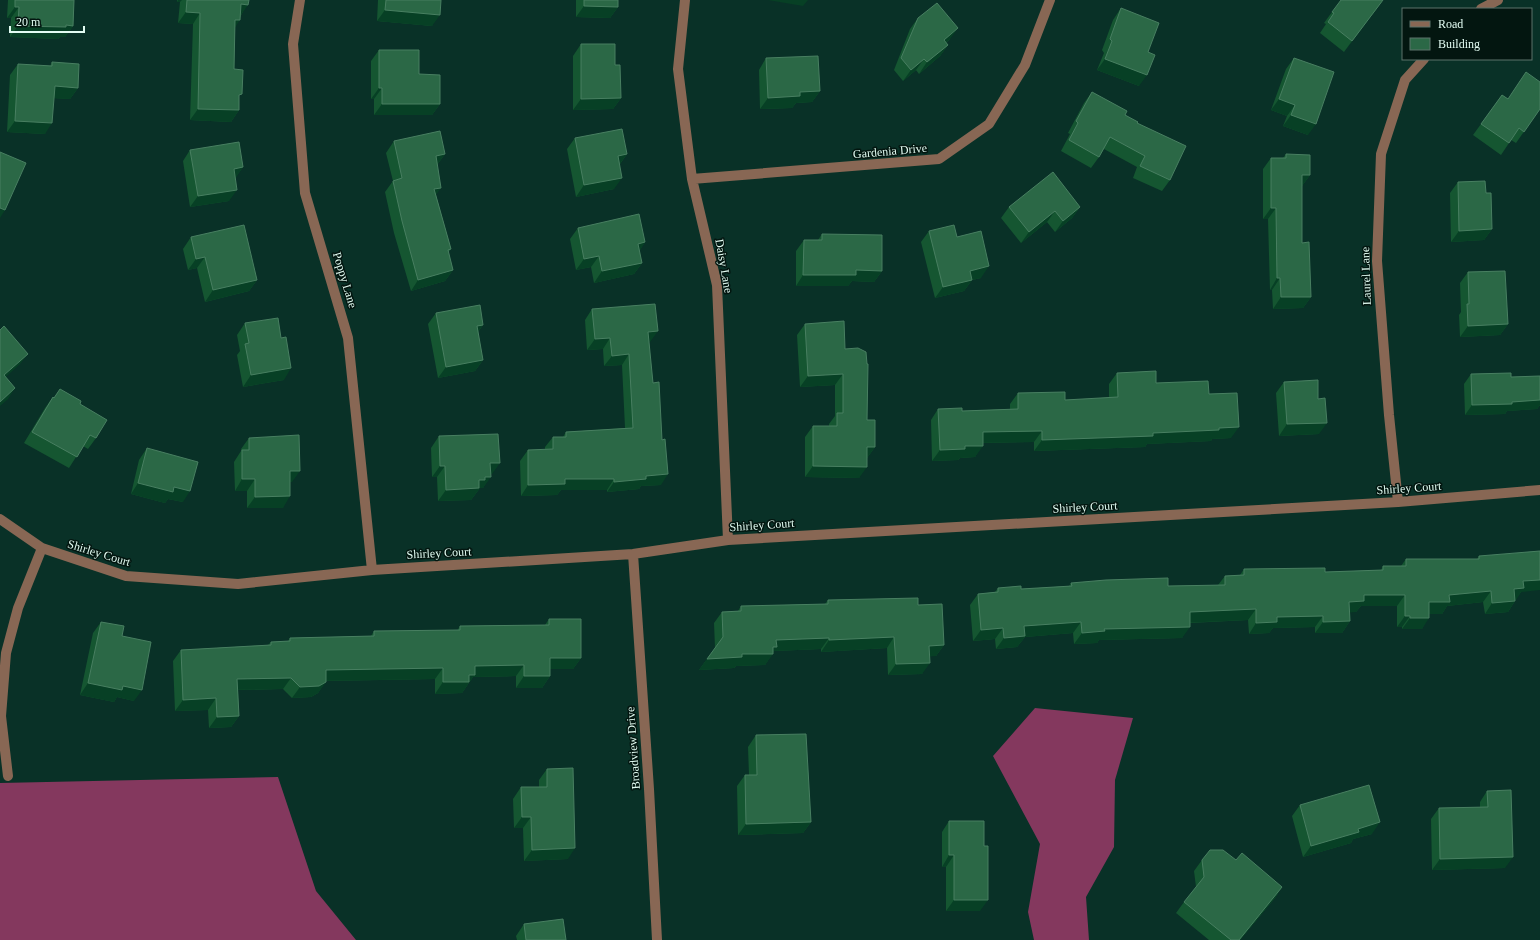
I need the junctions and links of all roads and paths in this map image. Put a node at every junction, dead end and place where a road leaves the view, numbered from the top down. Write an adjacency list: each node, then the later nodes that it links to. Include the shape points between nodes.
1 (300, 0): 14 (street, Poppy Lane, via 293,44 305,193 348,338)
2 (686, 0): 7 (street, Daisy Lane, via 678,69)
3 (1050, 0): 7 (street, Gardenia Drive, via 1025,65 989,124 939,159)
4 (1498, 0): 5 (street)
5 (1484, 8)
6 (1423, 60): 9 (street, Laurel Lane, via 1405,80 1382,154 1377,261)
7 (692, 179): 11 (street, Daisy Lane, via 716,285)
8 (1540, 490): 9 (street, Shirley Court)
9 (1398, 502): 11 (street, Shirley Court)
10 (0, 519): 12 (street, Shirley Court)
11 (728, 540): 13 (street, Shirley Court)
12 (42, 548): 14 (street, Shirley Court, via 126,576 238,584); 15 (street, via 18,608 6,653 1,716)
13 (633, 554): 14 (street, Shirley Court); 16 (street, Broadview Drive)
14 (372, 570)
15 (8, 776)
16 (657, 940)

